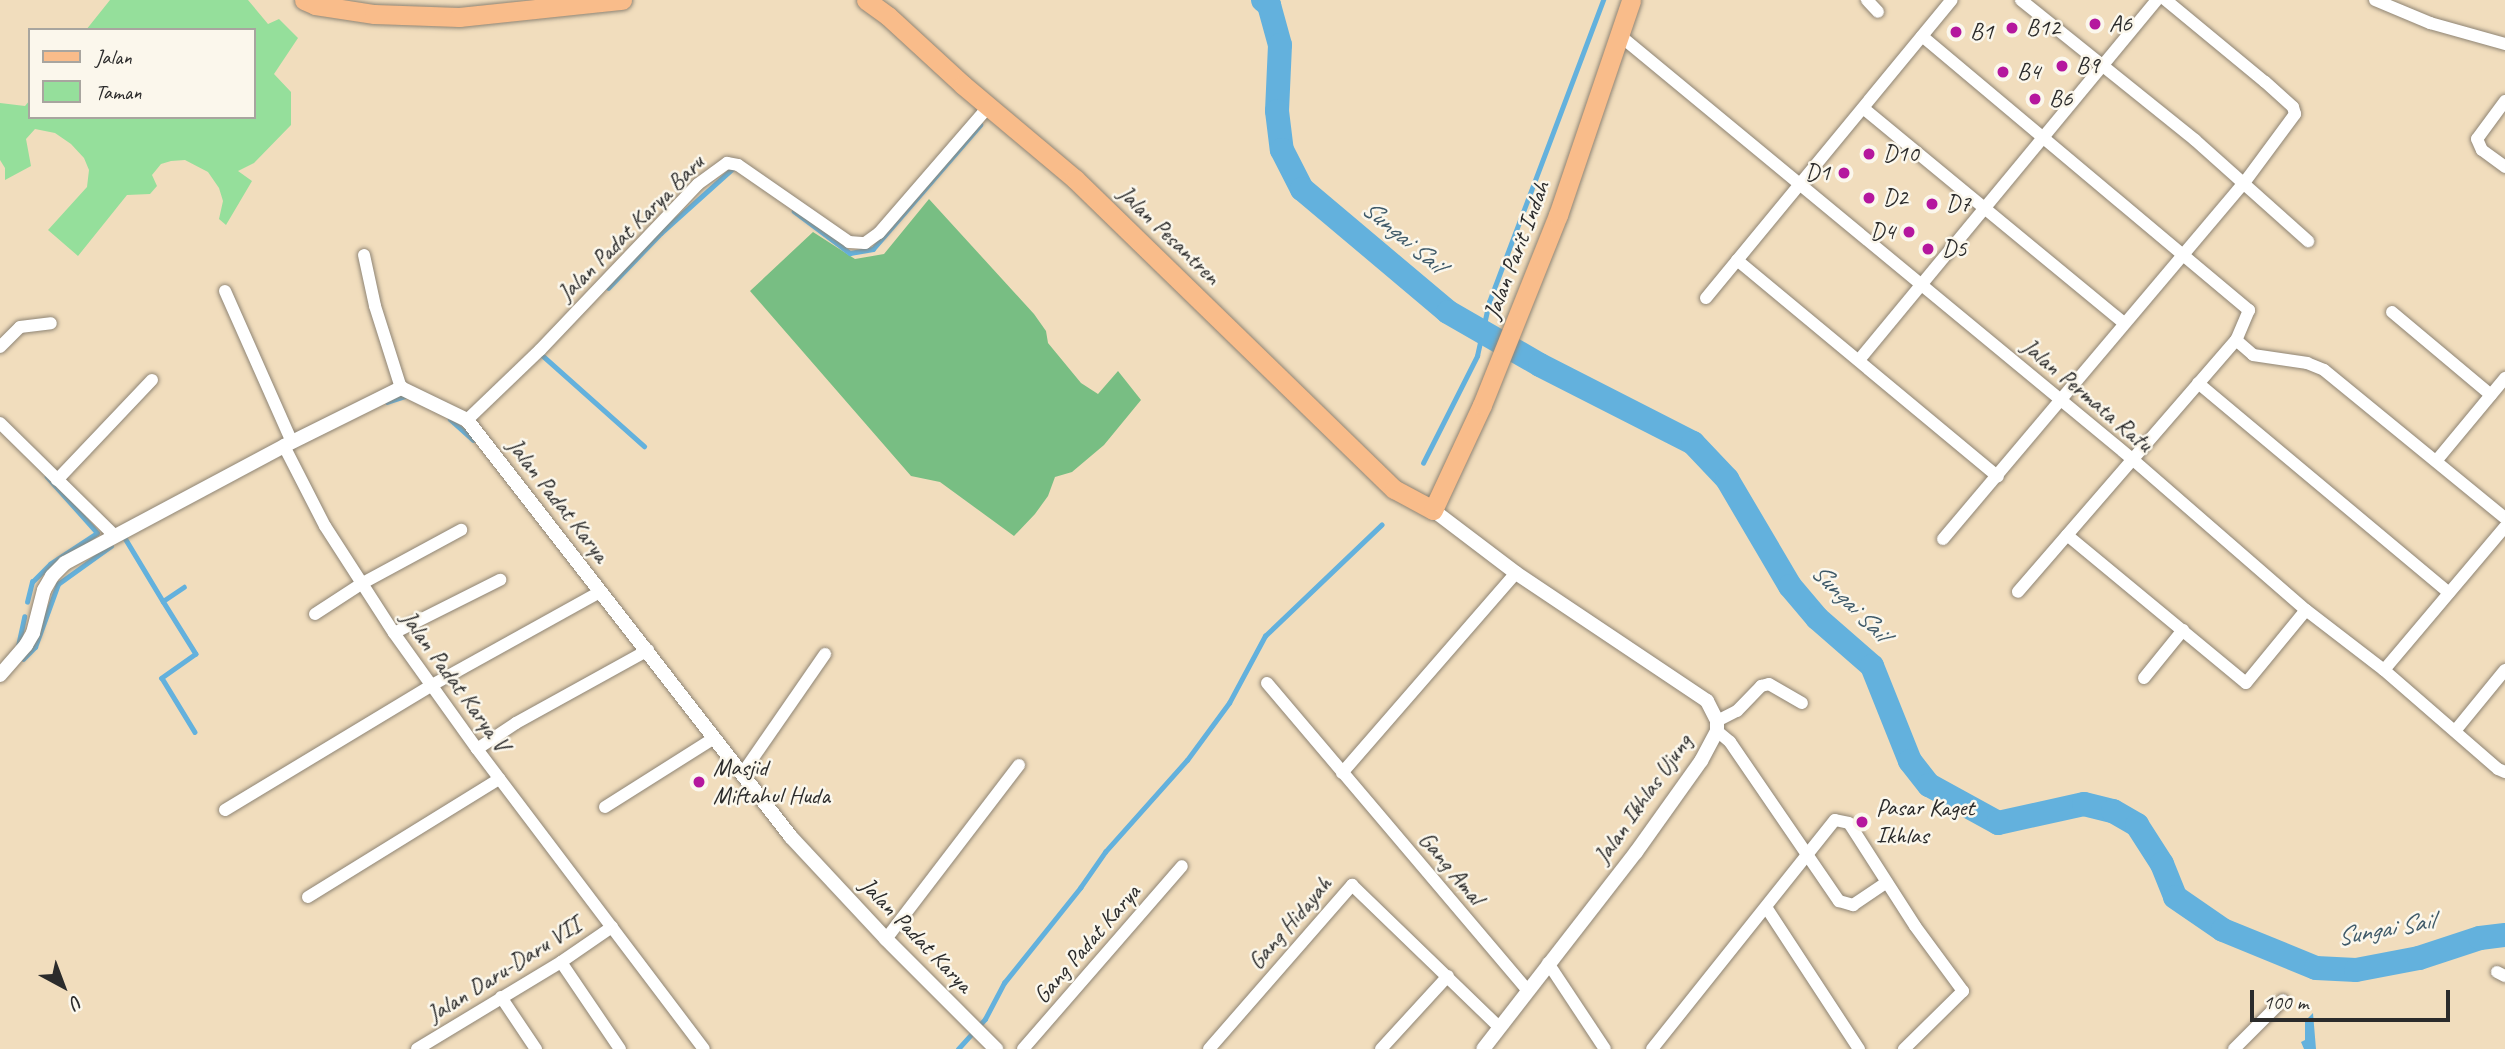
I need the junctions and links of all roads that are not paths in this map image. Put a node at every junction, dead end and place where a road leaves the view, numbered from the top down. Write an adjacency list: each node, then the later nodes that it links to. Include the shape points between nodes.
1 (304, 0): 2 (main road, via 374,14 459,17)
2 (622, 0)
3 (866, 0): 17 (main road, Jalan Pesantren)
4 (1631, 0): 12 (main road, Jalan Parit Indah)
5 (1867, 0): 11 (street)
6 (1952, 0): 13 (street)
7 (2021, 0): 15 (street)
8 (2157, 0): 15 (street)
9 (2166, 0): 22 (street, via 2294,109 2293,117)
10 (2375, 0): 14 (street, via 2430,23)
11 (1878, 12)
12 (1618, 34): 21 (street, Jalan Permata Ratu); 50 (main road, Jalan Parit Indah, via 1558,215 1482,404)
13 (1922, 36): 18 (street); 19 (street)
14 (2505, 44)
15 (2103, 67): 19 (street); 22 (street)
16 (2505, 101): 20 (street, via 2477,139 2482,150)
17 (988, 107): 43 (street, Jalan Padat Karya Baru, via 879,233 864,243 849,243 738,165 727,163 698,184); 50 (main road, Jalan Pesantren, via 1121,222 1394,489)
18 (1864, 108): 21 (street); 23 (street)
19 (2044, 139): 23 (street); 25 (street)
20 (2505, 167)
21 (1801, 183): 27 (street); 28 (street, Jalan Permata Ratu)
22 (2244, 183): 24 (street); 25 (street)
23 (1986, 210): 28 (street); 33 (street)
24 (2308, 241)
25 (2182, 254): 33 (street); 34 (street, via 2249,310)
26 (363, 255): 40 (street)
27 (1737, 260): 30 (street); 36 (street)
28 (1923, 285): 36 (street); 42 (street, Jalan Permata Ratu)
29 (225, 291): 45 (street, Jalan Padat Karya V)
30 (1706, 298)
31 (2392, 312): 41 (street)
32 (51, 323): 35 (street, via 20,327)
33 (2124, 323): 42 (street)
34 (2236, 340): 39 (street); 47 (street, via 2253,355 2324,370)
35 (0, 347)
36 (1859, 360): 48 (street)
37 (2505, 379): 41 (street)
38 (152, 380): 49 (street)
39 (2198, 383): 46 (street); 62 (street)
40 (401, 388): 43 (street, Jalan Padat Karya); 45 (street)
41 (2491, 395): 47 (street)
42 (2061, 401): 46 (street, Jalan Permata Ratu); 48 (street)
43 (467, 419): 60 (street, Jalan Padat Karya)
44 (0, 423): 49 (street)
45 (288, 444): 55 (street); 59 (street, Jalan Padat Karya V, via 325,526)
46 (2132, 458): 54 (street); 63 (street, Jalan Permata Ratu)
47 (2437, 460): 51 (street)
48 (1998, 477): 56 (street)
49 (57, 480): 55 (street)
50 (1433, 510): 57 (street, Jalan Ikhlas Ujung)
51 (2505, 518)
52 (2505, 527): 62 (street)
53 (461, 530): 59 (street)
54 (2067, 535): 61 (street); 65 (street)
55 (115, 536): 71 (street, via 65,563 52,576 33,633)
56 (1943, 539)
57 (1516, 573): 76 (street, Jalan Ikhlas Ujung, via 1707,701); 82 (street)
58 (500, 580): 66 (street)
59 (361, 584): 64 (street); 66 (street, Jalan Padat Karya V)
60 (600, 592): 67 (street, Jalan Padat Karya); 74 (street)
61 (2018, 592)
62 (2449, 593): 69 (street)
63 (2306, 610): 65 (street, via 2246,683); 69 (street, Jalan Permata Ratu)
64 (315, 614)
65 (2183, 630): 72 (street)
66 (394, 633): 74 (street, Jalan Padat Karya V)
67 (648, 650): 78 (street, Jalan Padat Karya); 79 (street)
68 (825, 654): 83 (street)
69 (2384, 670): 77 (street, Jalan Permata Ratu)
70 (2505, 670): 77 (street)
71 (0, 675)
72 (2144, 678)
73 (1267, 683): 82 (street, Gang Amal)
74 (432, 685): 79 (street, Jalan Padat Karya V); 86 (street)
75 (1802, 703): 76 (street, via 1769,684 1761,686)
76 (1717, 726): 87 (street); 95 (street, Jalan Ikhlas Ujung, via 1701,761)
77 (2455, 731): 81 (street, Jalan Permata Ratu)
78 (714, 738): 83 (street, Jalan Padat Karya); 85 (street)
79 (477, 749): 84 (street, Jalan Padat Karya V)
80 (1019, 765): 93 (street)
81 (2505, 772)
82 (1342, 773): 97 (street, Gang Amal)
83 (742, 775): 93 (street, Jalan Padat Karya)
84 (499, 779): 90 (street); 92 (street, Jalan Padat Karya V)
85 (604, 807)
86 (225, 810)
87 (1809, 855): 89 (street, via 1845,905 1853,905); 89 (street, via 1835,820 1844,821); 91 (street)
88 (1182, 866): 106 (street, Gang Padat Karya)
89 (1886, 883): 113 (street, via 1962,991)
90 (308, 897)
91 (1766, 908): 111 (street); 112 (street)
92 (612, 927): 94 (street, Jalan Daru-Daru VII); 104 (street, Jalan Padat Karya V)
93 (886, 939): 105 (street, Jalan Padat Karya)
94 (561, 962): 98 (street, Jalan Daru-Daru VII); 103 (street)
95 (1548, 963): 97 (street, Jalan Ikhlas Ujung); 110 (street)
96 (1447, 976): 100 (street, Gang Hidayah); 107 (street, Gang Hidayah, via 1352,885); 108 (street)
97 (1527, 990): 100 (street, Jalan Ikhlas Ujung)
98 (501, 997): 101 (street, Jalan Daru-Daru VII); 102 (street)
99 (2283, 1000): 114 (street)
100 (1499, 1027): 109 (street, Jalan Ikhlas Ujung)
101 (421, 1048)
102 (536, 1049)
103 (620, 1049)
104 (704, 1049)
105 (996, 1049)
106 (1023, 1049)
107 (1209, 1049)
108 (1381, 1049)
109 (1482, 1049)
110 (1605, 1049)
111 (1652, 1049)
112 (1858, 1049)
113 (1903, 1049)
114 (2234, 1049)

